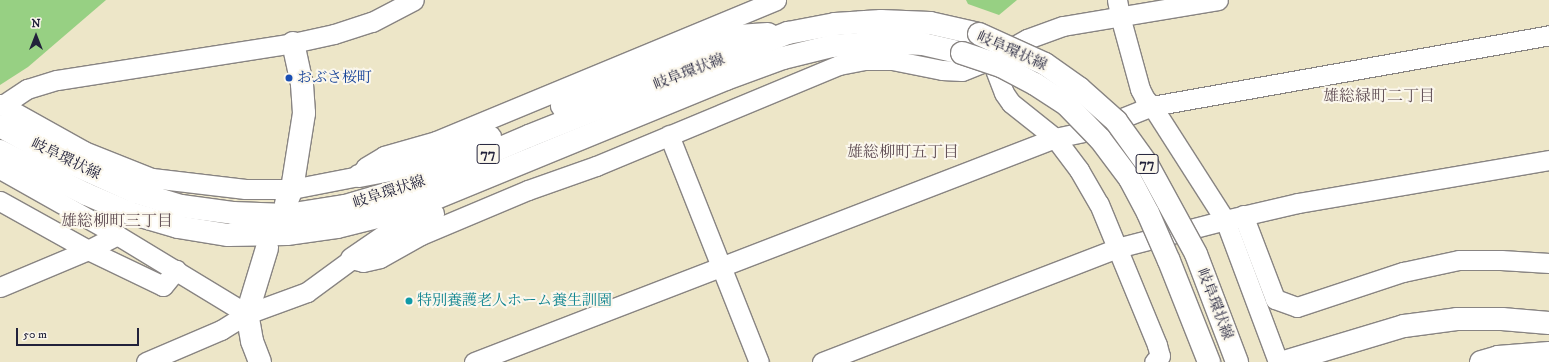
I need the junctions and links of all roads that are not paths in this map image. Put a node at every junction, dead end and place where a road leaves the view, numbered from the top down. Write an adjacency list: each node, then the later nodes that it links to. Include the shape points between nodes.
1 (414, 0): 7 (street, via 372,22)
2 (776, 0): 17 (street, via 436,141 384,156)
3 (1218, 0): 4 (street)
4 (1118, 8): 9 (street, via 1027,39); 10 (street, via 1140,89)
5 (788, 33): 11 (main road, 岐阜環状線 / 77, via 536,133 407,188 345,206 287,215 233,213 181,206 142,194 53,155); 17 (main road, 77, via 738,36 464,147 394,169); 40 (main road, 岐阜環状線 / 77, bridge, via 835,24 881,21 930,23 978,34 1045,64 1079,88 1116,122 1147,164 1196,254)
6 (1549, 35): 10 (street)
7 (292, 43): 11 (street, via 57,80 27,89); 18 (main road, via 302,84 304,113)
8 (783, 58): 14 (main road, 岐阜環状線 / 77, via 409,209 337,227 287,234 228,235 178,227 130,213); 25 (main road, 77, via 652,126 390,233); 39 (main road, 岐阜環状線 / 77, bridge, via 832,46 883,42 923,44 1001,66 1035,84 1066,105 1100,139 1130,180 1169,261)
9 (991, 59): 12 (street, via 962,70 942,70 892,60 864,60 839,64); 13 (street, via 1004,93 1011,103)
10 (1152, 106): 13 (street, via 1092,130); 20 (street)
11 (1, 112): 18 (street, via 84,151 152,178)
12 (669, 135): 25 (street, via 421,235 380,258 363,262); 27 (street)
13 (1055, 138): 23 (street, via 1079,170 1099,204); 27 (street)
14 (0, 151)
15 (1549, 160): 20 (street, via 1298,203)
16 (0, 169): 21 (street)
17 (359, 176): 18 (street)
18 (289, 196)
19 (0, 201): 24 (street)
20 (1234, 218): 23 (street); 26 (street, via 1275,299 1297,307 1404,272 1459,260); 41 (street)
21 (117, 235): 24 (street); 28 (street)
22 (267, 248): 30 (main road)
23 (1117, 248): 37 (street); 38 (street, via 1157,345 1160,356)
24 (88, 250): 28 (street, via 163,286); 29 (street)
25 (352, 259): 30 (street, via 307,292)
26 (1549, 263)
27 (722, 268): 35 (street); 36 (street)
28 (176, 270): 30 (street)
29 (0, 287)
30 (248, 314): 33 (street, via 221,330); 34 (main road, via 252,341)
31 (1549, 323): 42 (main road, via 1457,319 1404,326)
32 (1549, 353): 43 (main road, via 1498,357)
33 (146, 362)
34 (260, 362)
35 (474, 362)
36 (759, 362)
37 (822, 362)
38 (1154, 362)
39 (1209, 362)
40 (1237, 362)
41 (1278, 362)
42 (1284, 362)
43 (1481, 362)

